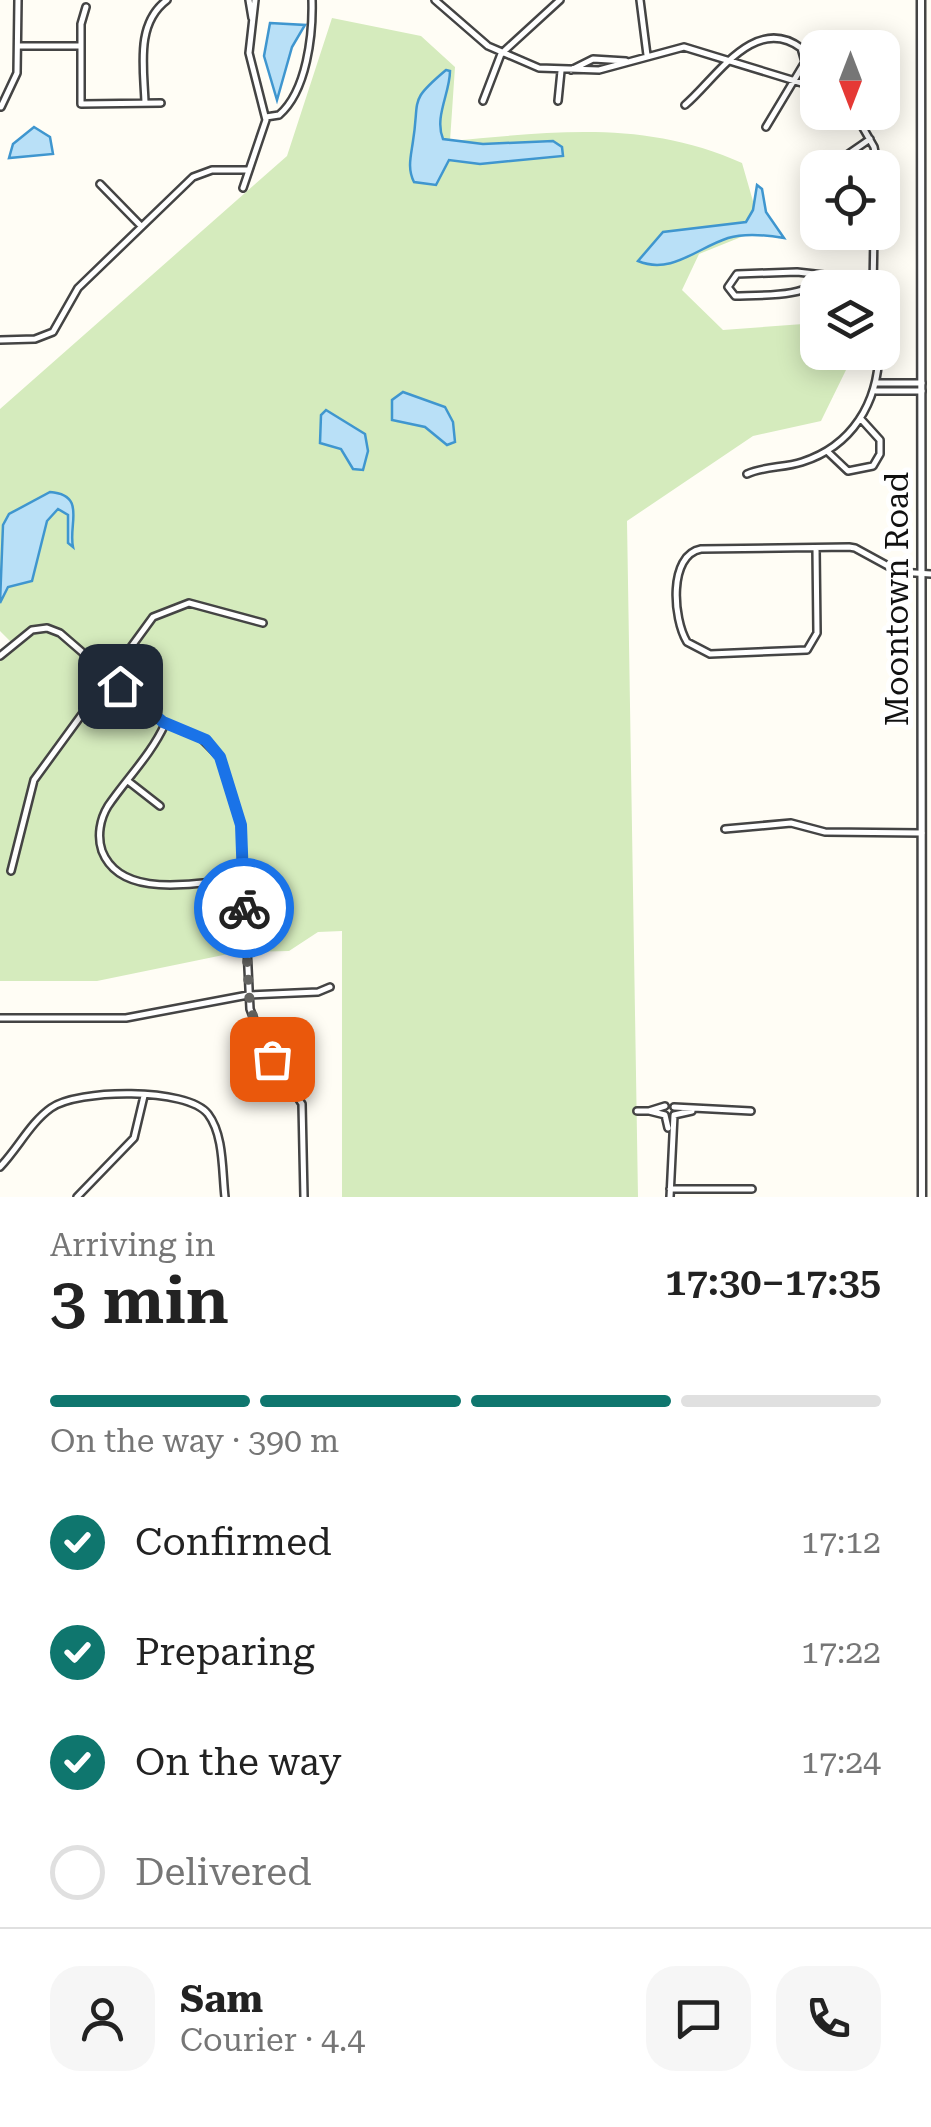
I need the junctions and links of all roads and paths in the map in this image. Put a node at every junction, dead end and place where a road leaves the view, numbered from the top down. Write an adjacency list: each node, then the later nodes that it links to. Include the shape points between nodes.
1 (18, 0): 10 (street)
2 (167, 0): 22 (street, via 145,32)
3 (252, 0): 25 (street, via 249,53)
4 (312, 0): 25 (street, via 312,38 290,101 279,115)
5 (435, 0): 12 (street)
6 (560, 0): 12 (street)
7 (640, 0): 13 (street)
8 (921, 0): 32 (street, Moontown Road)
9 (86, 7): 11 (street)
10 (18, 46): 11 (street); 24 (street, via 16,80)
11 (81, 46): 22 (street, via 82,104)
12 (501, 54): 16 (street); 20 (street)
13 (648, 55): 14 (street, via 684,47); 15 (street)
14 (728, 61): 17 (street); 17 (street, via 752,43 790,42 804,57); 23 (street)
15 (629, 62): 16 (street); 16 (street, via 593,59)
16 (565, 71): 19 (street)
17 (796, 81): 18 (street); 26 (street)
18 (800, 82)
19 (558, 101)
20 (483, 102)
21 (162, 103): 22 (street)
22 (144, 104)
23 (685, 105)
24 (1, 107)
25 (266, 117): 31 (street)
26 (766, 127)
27 (865, 130): 28 (street)
28 (870, 138): 29 (street); 30 (street)
29 (853, 150)
30 (873, 150)
31 (248, 170): 35 (street); 36 (street, via 197,174)
32 (922, 182): 33 (street); 41 (street, Moontown Road)
33 (931, 182)
34 (100, 184): 36 (street)
35 (243, 188)
36 (142, 226): 38 (street, via 74,293 53,332)
37 (824, 275): 37 (street, via 736,274 728,286 736,296 805,289)
38 (0, 340)
39 (877, 370): 40 (street)
40 (876, 387): 41 (street); 42 (street)
41 (922, 387): 46 (street, Moontown Road)
42 (861, 419): 43 (street); 43 (street, via 880,440 873,466 848,470)
43 (827, 451): 44 (street)
44 (747, 474)
45 (816, 548): 45 (street, via 702,549 686,555 679,571 679,622 689,645 706,654 811,647); 46 (street, via 855,548 899,572)
46 (927, 574): 51 (street, Moontown Road)
47 (263, 623): 49 (street, via 196,603 175,604 153,617)
48 (0, 656): 49 (street, via 27,632 47,628)
49 (110, 678): 50 (street); 57 (street, via 34,780)
50 (165, 724): 52 (street); 58 (street, via 202,738 220,757 240,819)
51 (927, 742): 55 (street, Moontown Road)
52 (128, 781): 53 (street); 58 (street, via 106,810 100,834 116,870 143,883)
53 (160, 806)
54 (724, 829): 55 (street, via 790,823 825,832)
55 (922, 833): 56 (street, Moontown Road)
56 (927, 866): 59 (street, Moontown Road)
57 (12, 870)
58 (243, 879): 61 (street)
59 (927, 984): 80 (street, Moontown Road)
60 (330, 987): 61 (street)
61 (248, 995): 62 (street, via 126,1018); 78 (street, via 259,1036 302,1104)
62 (0, 1018)
63 (144, 1096): 73 (street, via 59,1103); 76 (street, via 134,1138); 77 (street, via 184,1097 206,1112 218,1136)
64 (665, 1106): 65 (street); 67 (street); 70 (street)
65 (674, 1107): 68 (street); 71 (street)
66 (637, 1110): 67 (street)
67 (649, 1110): 70 (street)
68 (692, 1111): 69 (street); 71 (street)
69 (751, 1111)
70 (665, 1115): 71 (street); 72 (street)
71 (674, 1115): 72 (street)
72 (669, 1131): 74 (street)
73 (0, 1167)
74 (670, 1189): 75 (street); 79 (street)
75 (752, 1189)
76 (77, 1197)
77 (225, 1197)
78 (304, 1197)
79 (670, 1197)
80 (922, 1197)

